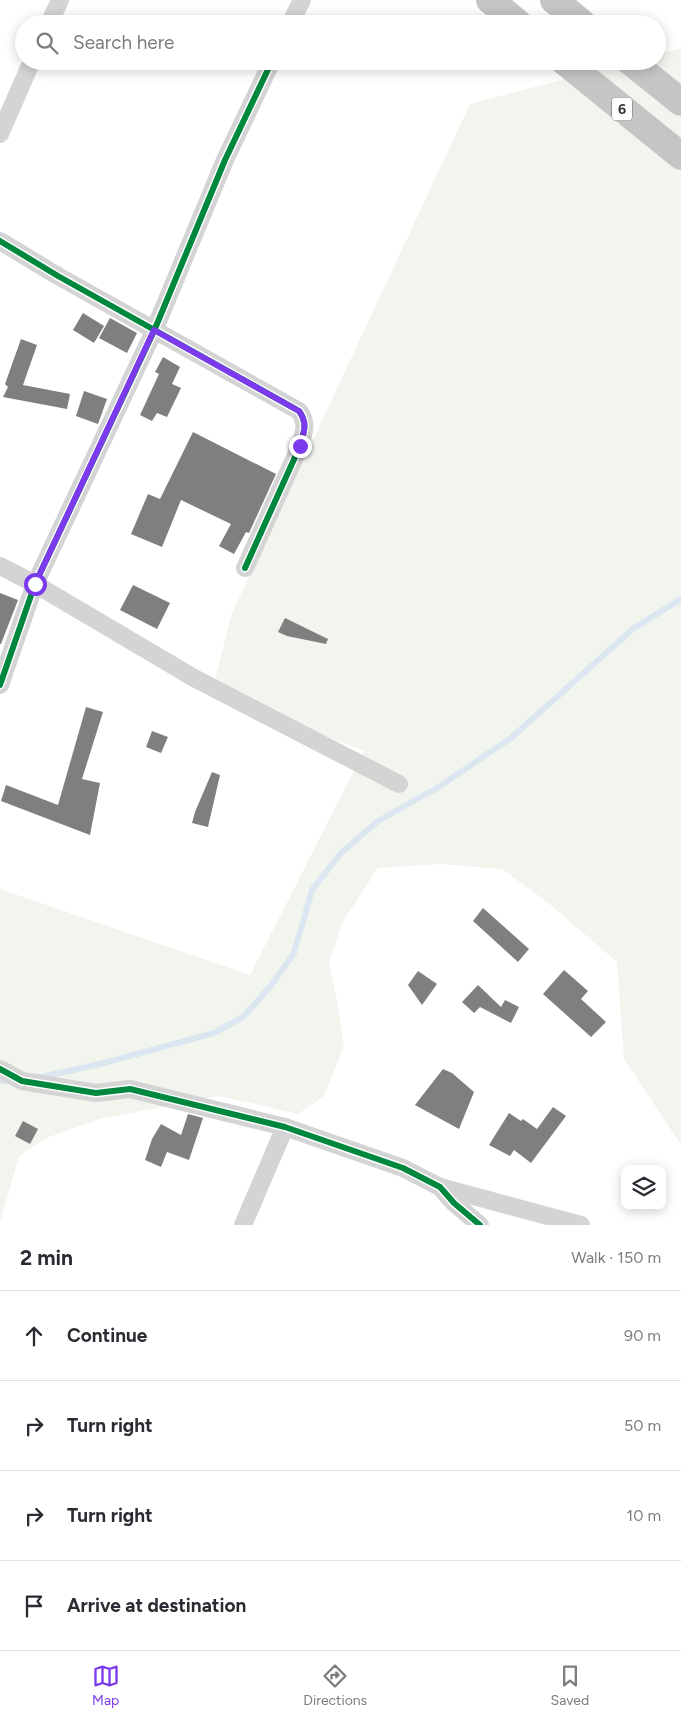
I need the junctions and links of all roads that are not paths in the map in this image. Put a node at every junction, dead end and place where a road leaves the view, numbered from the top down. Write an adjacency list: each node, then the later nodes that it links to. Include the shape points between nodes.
1 (60, 0): 5 (street)
2 (302, 0): 6 (street)
3 (490, 0): 7 (highway)
4 (554, 0): 8 (highway)
5 (53, 15)
6 (294, 15)
7 (508, 15)
8 (572, 15)
9 (28, 70): 14 (street)
10 (268, 70): 17 (street, via 225,160)
11 (575, 70): 15 (highway, 6)
12 (641, 70): 13 (highway)
13 (681, 102)
14 (0, 134)
15 (681, 156)
16 (0, 241): 17 (street)
17 (154, 330): 19 (street, via 290,405 304,418 300,446); 20 (street)
18 (0, 566): 20 (street)
19 (245, 568)
20 (35, 584): 21 (street); 22 (street, via 194,678)
21 (0, 685)
22 (399, 784)
23 (0, 1069): 24 (street, via 22,1081 96,1093 130,1088)
24 (285, 1127): 25 (street, via 403,1168); 26 (street)
25 (440, 1187): 27 (street); 28 (street)
26 (243, 1225)
27 (480, 1225)
28 (581, 1225)

